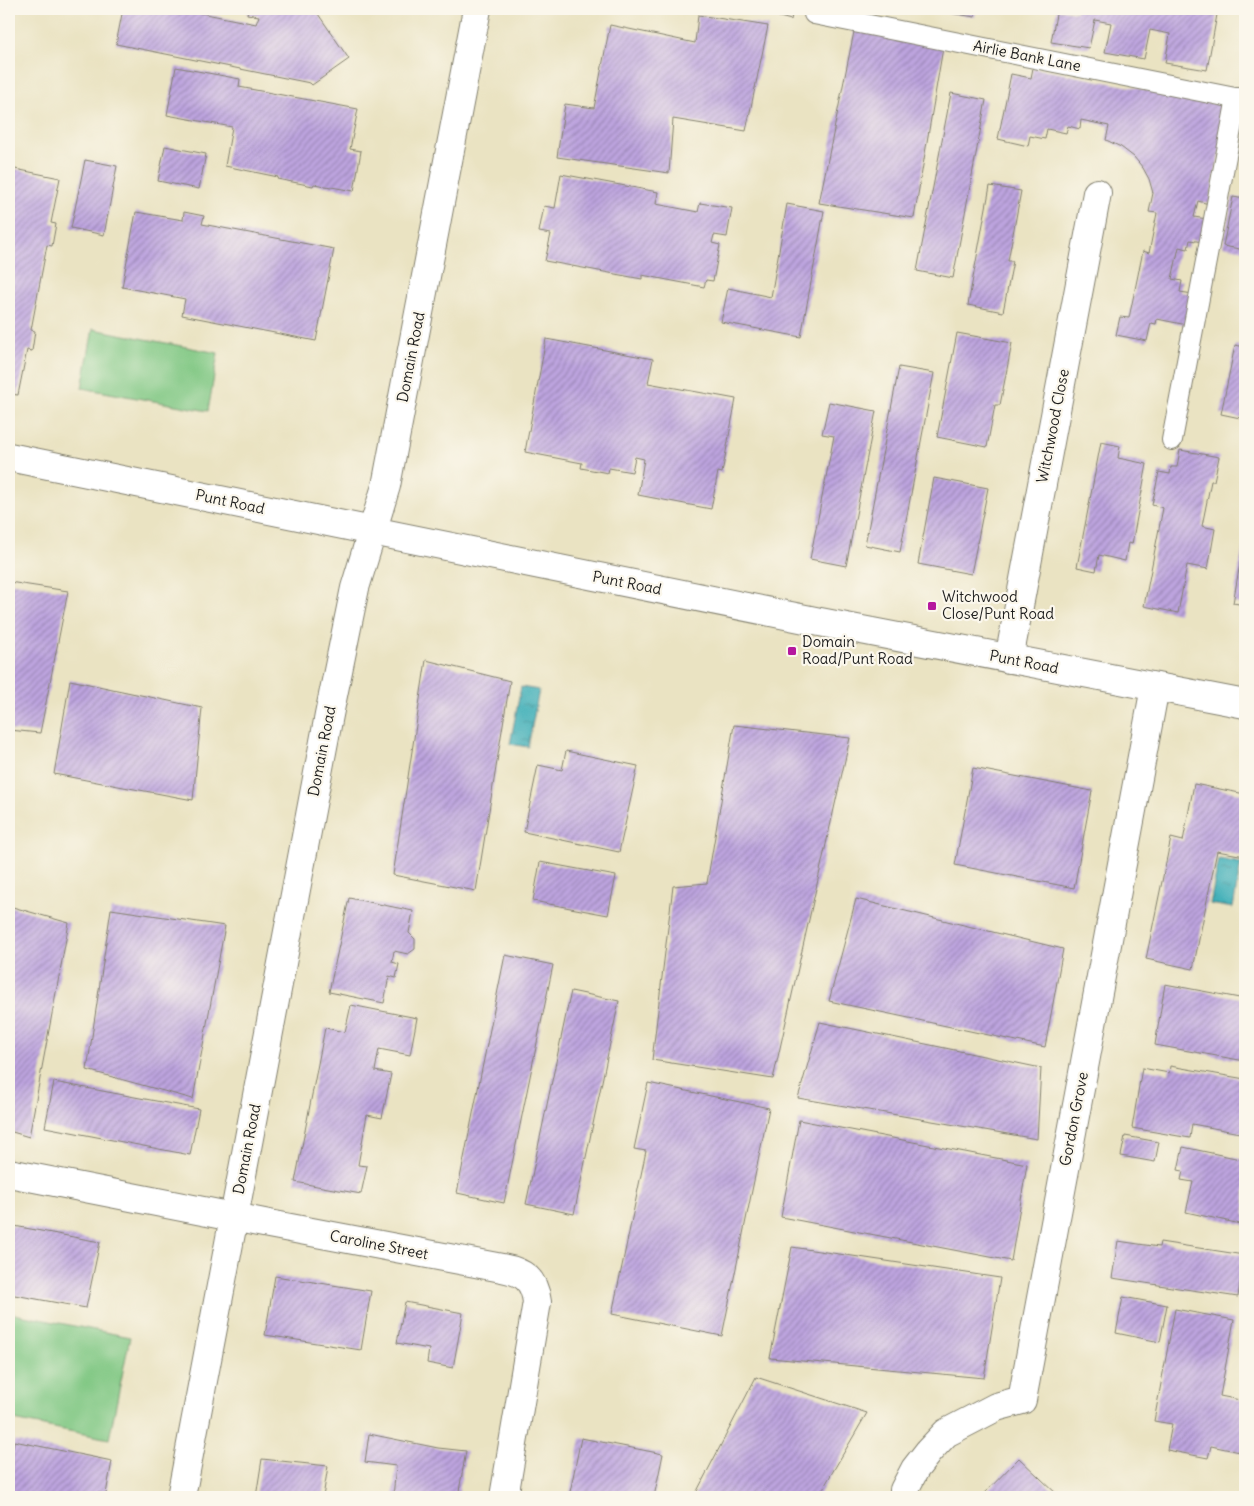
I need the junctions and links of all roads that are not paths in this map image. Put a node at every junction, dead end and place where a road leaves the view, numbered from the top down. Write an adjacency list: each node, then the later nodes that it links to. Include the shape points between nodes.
1 (477, 9): 7 (main road, Domain Road, via 386,486)
2 (815, 9): 3 (lane, Airlie Bank Lane, via 814,14)
3 (1241, 99): 5 (lane)
4 (1097, 193): 8 (main road, Witchwood Close)
5 (1172, 440)
6 (9, 457): 7 (main road, Punt Road)
7 (372, 531): 8 (main road, Punt Road); 12 (main road, Domain Road, via 355,588 331,706)
8 (1009, 659): 9 (main road, Punt Road)
9 (1155, 687): 10 (main road, Punt Road); 13 (main road, Gordon Grove, via 1022,1400 996,1407 946,1433 929,1451)
10 (1245, 704)
11 (9, 1173): 12 (main road, Caroline Street)
12 (234, 1218): 14 (main road, Domain Road); 15 (main road, Caroline Street, via 502,1268 528,1278 536,1290 537,1302)
13 (904, 1490)
14 (181, 1497)
15 (504, 1497)

